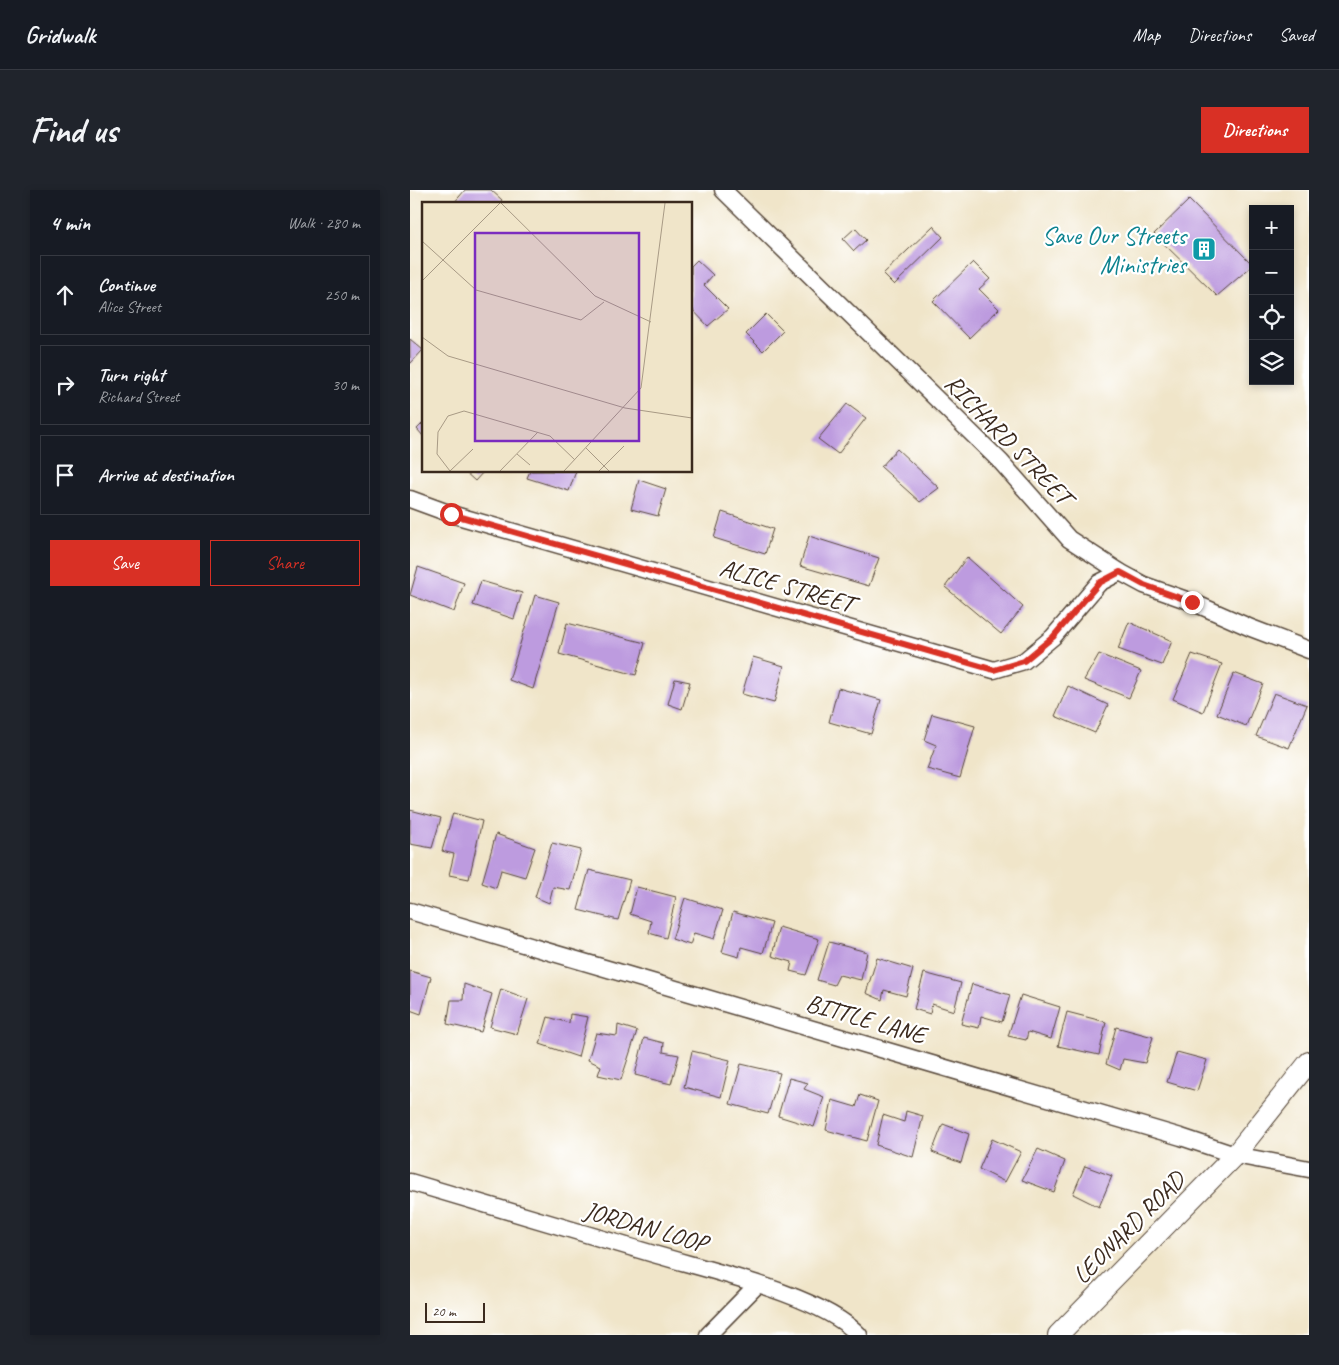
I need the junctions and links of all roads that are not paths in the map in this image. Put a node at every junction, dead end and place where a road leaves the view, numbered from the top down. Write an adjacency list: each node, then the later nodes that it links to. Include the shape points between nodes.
1 (723, 190): 3 (street, RICHARD STREET, via 1001,462 1069,538)
2 (410, 499): 3 (street, ALICE STREET, via 451,514 994,670 1024,661 1053,637 1099,583)
3 (1120, 572): 4 (street, RICHARD STREET, via 1144,585)
4 (1309, 650)
5 (410, 911): 7 (street, BITTLE LANE)
6 (1309, 1062): 7 (street, LEONARD ROAD)
7 (1235, 1155): 8 (street, BITTLE LANE); 13 (street, LEONARD ROAD)
8 (1309, 1169)
9 (410, 1182): 10 (street, JORDAN LOOP)
10 (757, 1285): 11 (street); 12 (street, JORDAN LOOP, via 822,1309 852,1327)
11 (708, 1335)
12 (859, 1335)
13 (1058, 1335)

